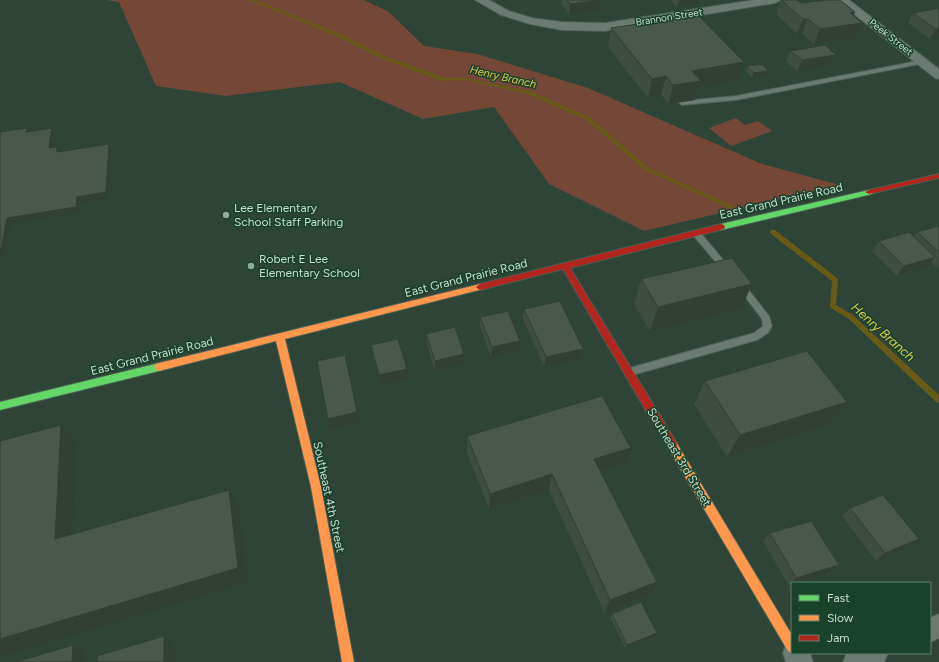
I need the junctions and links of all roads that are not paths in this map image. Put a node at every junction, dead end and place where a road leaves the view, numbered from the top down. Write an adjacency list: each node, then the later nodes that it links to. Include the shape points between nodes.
1 (481, 0): 4 (street, Brannon Street, via 505,13 530,21 562,26 606,27)
2 (775, 0): 4 (street, Brannon Street)
3 (842, 0): 5 (street, Peek Street)
4 (730, 3)
5 (923, 62): 6 (street, Peek Street); 7 (lane, via 736,98)
6 (939, 75)
7 (682, 103)
8 (939, 176): 9 (street, East Grand Prairie Road)
9 (696, 232): 10 (street, East Grand Prairie Road); 12 (lane, via 754,301 766,318 768,326 757,336)
10 (565, 266): 11 (street, East Grand Prairie Road); 12 (street, Southeast 3rd Street)
11 (280, 338): 13 (street, East Grand Prairie Road); 16 (street, Southeast 4th Street, via 316,487)
12 (629, 372): 14 (street, Southeast 3rd Street)
13 (0, 406)
14 (791, 646)
15 (874, 654): 17 (street)
16 (348, 662)
17 (855, 662)

